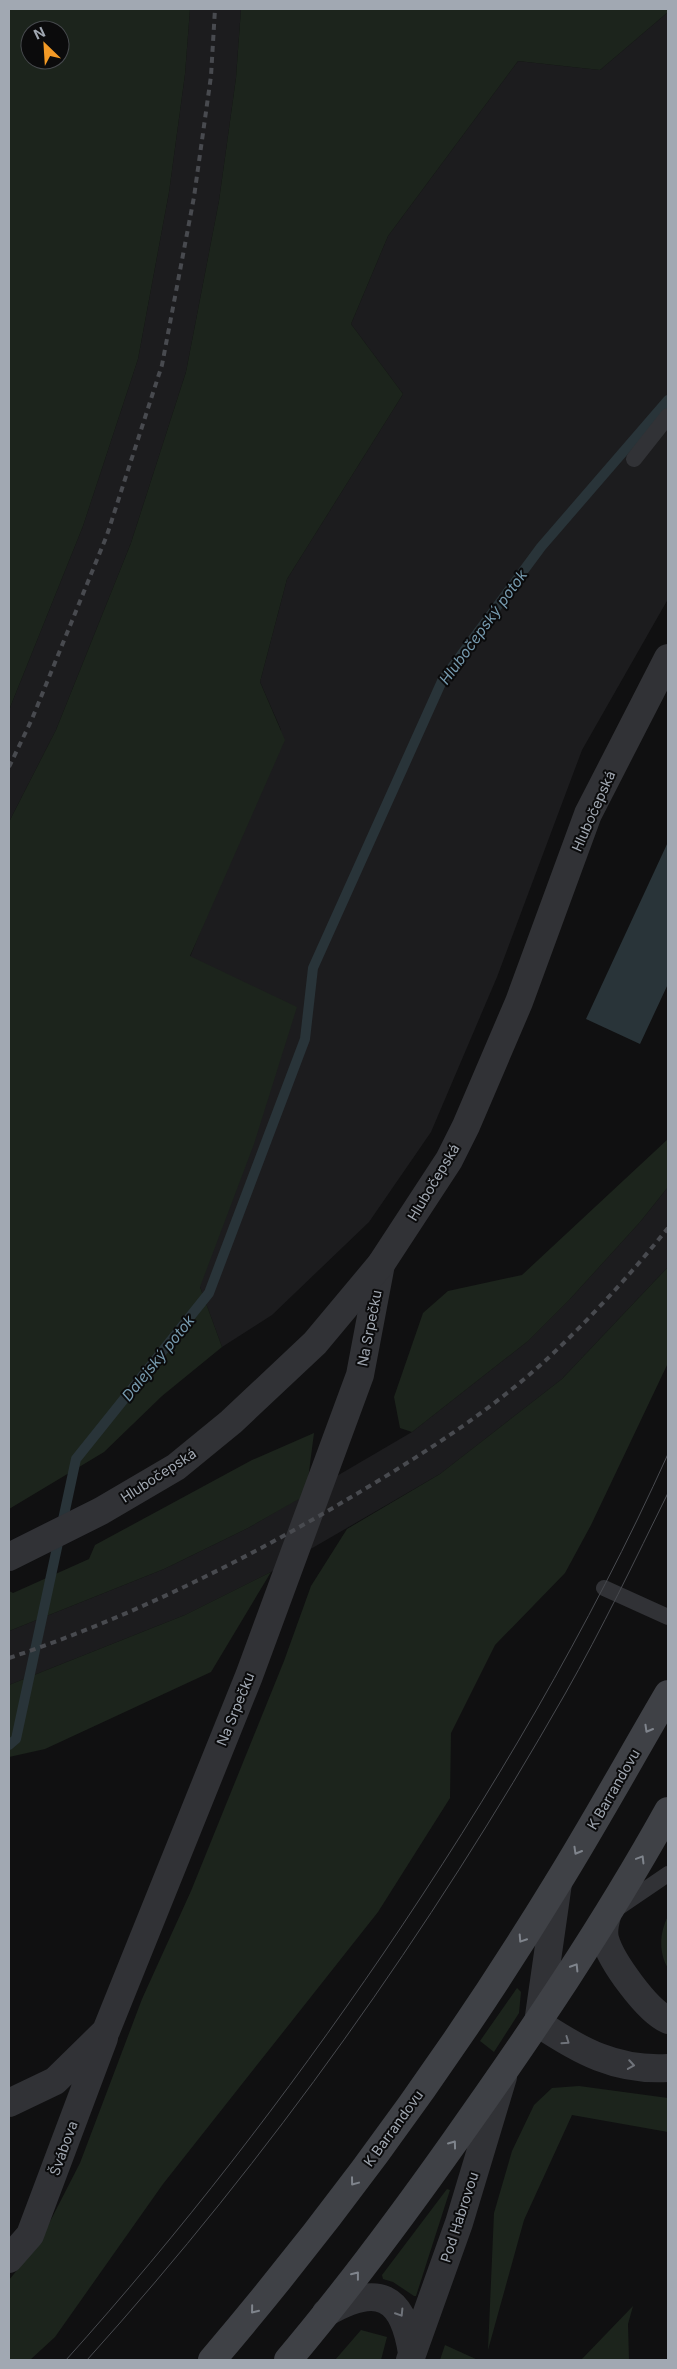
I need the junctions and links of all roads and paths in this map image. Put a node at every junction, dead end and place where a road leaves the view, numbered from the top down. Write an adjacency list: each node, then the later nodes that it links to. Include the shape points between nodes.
1 (668, 416): 2 (lane)
2 (634, 460)
3 (668, 658): 4 (street, Hlubočepská, via 588,814 519,1002 466,1126)
4 (382, 1264): 5 (street, Hlubočepská, via 315,1343 231,1422 176,1467 101,1511); 15 (street, Na Srpečku, via 357,1382 248,1676)
5 (9, 1557)
6 (604, 1588): 7 (lane)
7 (668, 1617)
8 (668, 1694): 11 (main road, K Barrandovu, one-way to 11)
9 (668, 1811): 12 (main road, K Barrandovu, one-way to 9)
10 (666, 1879): 12 (lane)
11 (558, 1883): 14 (street, K Barrandovu); 23 (main road, K Barrandovu, one-way to 23, via 434,2071 332,2211)
12 (607, 1916): 13 (street, via 604,1929 609,1949 651,2010); 14 (main road, K Barrandovu, one-way to 12)
13 (668, 2020)
14 (538, 2022): 16 (street, one-way to 16, via 595,2057 632,2066); 17 (main road, K Barrandovu)
15 (106, 2032): 18 (street, Na Srpečku, via 55,2081); 19 (street, Švábova, via 30,2235)
16 (668, 2068)
17 (504, 2072): 20 (main road, K Barrandovu, one-way to 17, via 382,2242); 22 (street, Pod Habrovou, via 458,2223)
18 (9, 2103)
19 (9, 2259)
20 (326, 2313): 21 (main road, K Barrandovu); 22 (street, one-way to 22, via 343,2303 359,2299 387,2300 404,2317)
21 (293, 2354)
22 (411, 2357)
23 (212, 2360)

